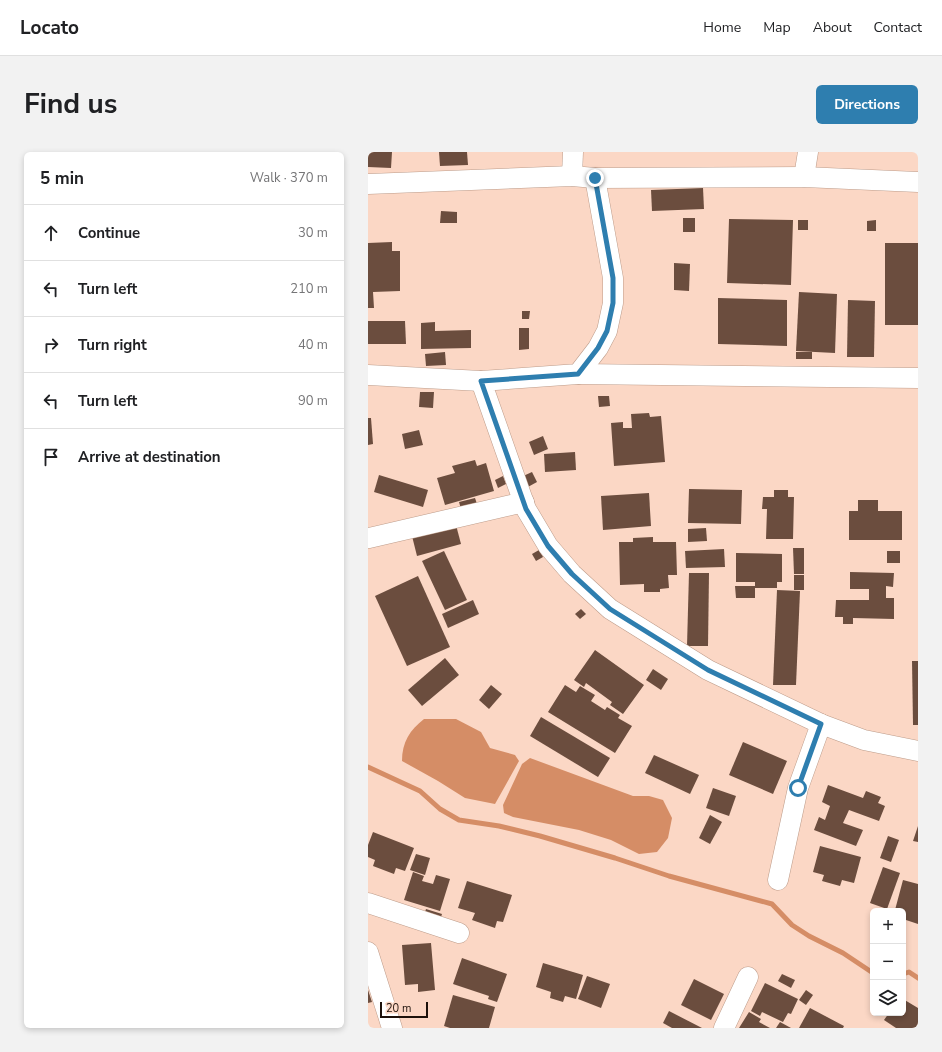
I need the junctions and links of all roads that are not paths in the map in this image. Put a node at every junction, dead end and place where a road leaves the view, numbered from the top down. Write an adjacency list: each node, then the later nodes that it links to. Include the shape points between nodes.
1 (573, 152): 3 (street)
2 (808, 152): 4 (street)
3 (572, 176): 5 (street); 7 (street)
4 (804, 177): 5 (street); 6 (street)
5 (595, 178): 8 (street, via 613,278 613,303 607,331 598,348)
6 (918, 182)
7 (368, 184)
8 (578, 374): 10 (street); 11 (street)
9 (368, 375): 11 (street)
10 (918, 378)
11 (481, 381): 12 (street)
12 (524, 502): 13 (street); 14 (street, via 548,546 572,574 610,609 708,670)
13 (369, 538)
14 (821, 724): 15 (street, via 864,740); 16 (street, via 798,788)
15 (918, 751)
16 (778, 880)
17 (368, 903): 18 (street)
18 (459, 933)
19 (368, 952): 21 (street)
20 (748, 977): 22 (street)
21 (392, 1028)
22 (724, 1028)

